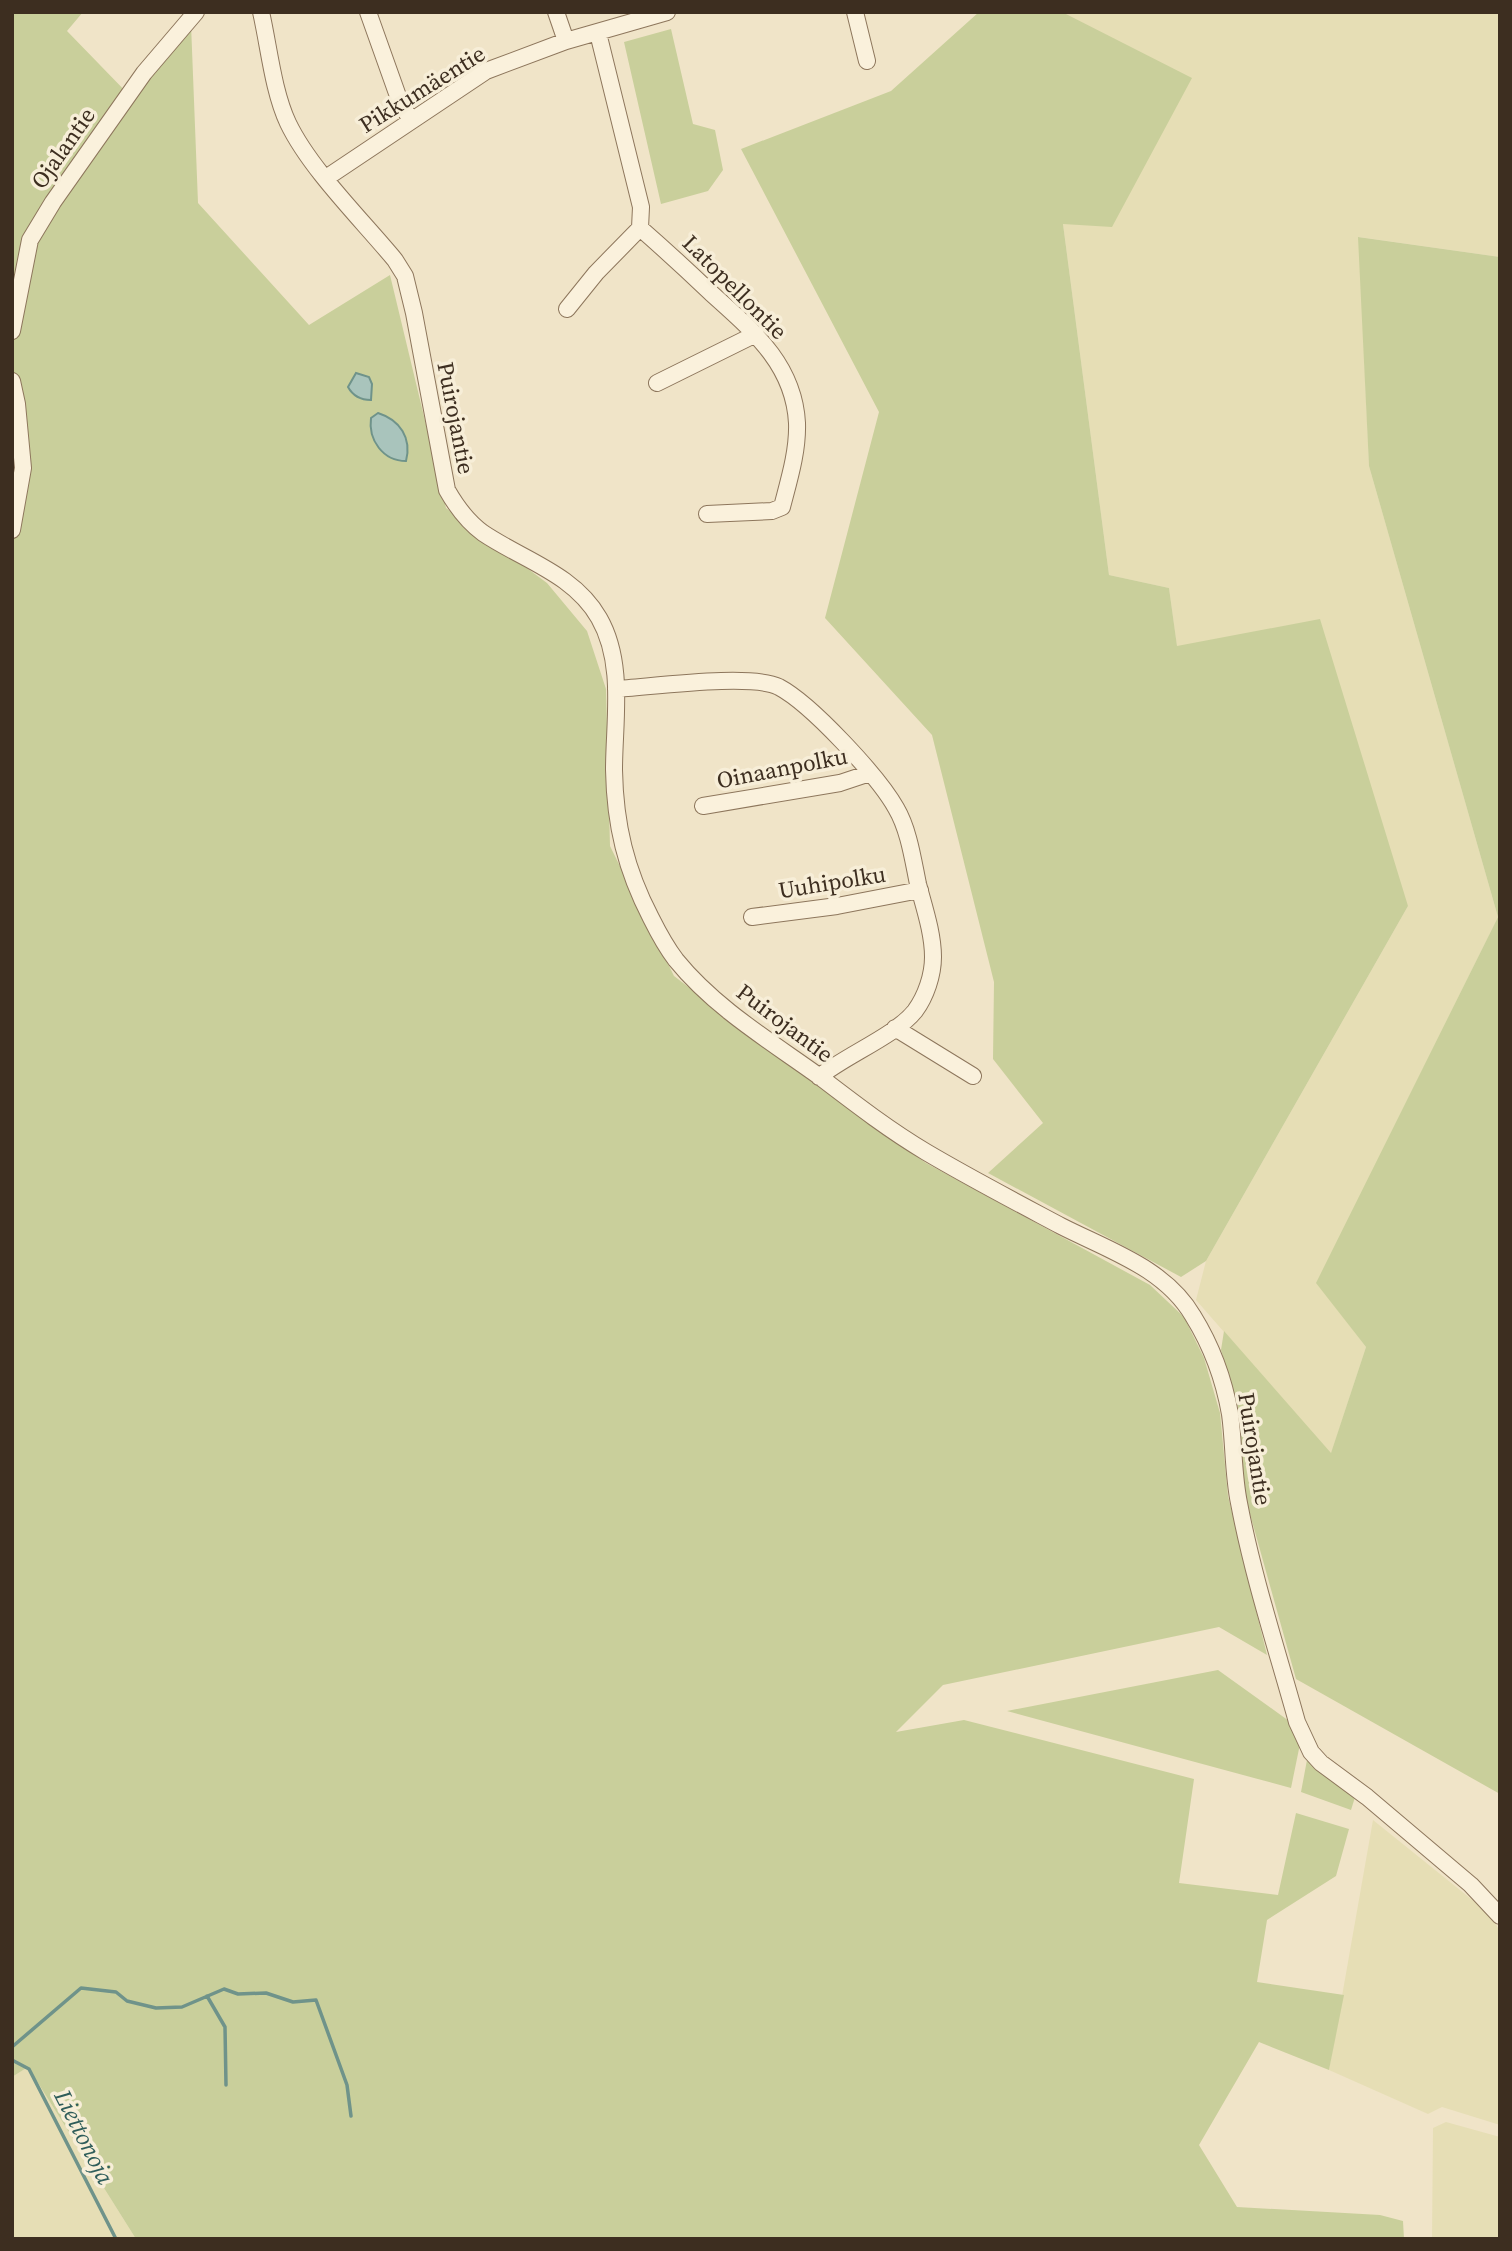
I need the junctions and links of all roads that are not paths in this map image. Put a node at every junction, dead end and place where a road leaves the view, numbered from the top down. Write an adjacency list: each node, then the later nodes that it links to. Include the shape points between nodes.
1 (196, 12): 14 (street, Ojalantie, via 144,73 30,240)
2 (261, 12): 11 (street, Puirojantie, via 288,122)
3 (368, 12): 10 (street)
4 (556, 12): 8 (street)
5 (667, 12): 7 (street, Pikkumäentie)
6 (855, 12): 9 (street)
7 (598, 33): 8 (street, Pikkumäentie); 12 (street, via 641,207)
8 (566, 41): 10 (street, Pikkumäentie, via 486,71)
9 (867, 61)
10 (411, 121): 11 (street, Pikkumäentie)
11 (326, 178): 20 (street, Puirojantie, via 405,276 441,471 455,505 481,531 543,565 589,603 611,648)
12 (640, 228): 13 (street); 15 (street, Latopellontie)
13 (567, 309)
14 (12, 331)
15 (756, 334): 17 (street); 18 (street, Latopellontie, via 782,369 797,420 797,442 782,507)
16 (12, 381): 19 (street, via 23,468)
17 (657, 383)
18 (707, 514)
19 (12, 530)
20 (616, 690): 21 (street, via 744,681 776,686 811,710); 27 (street, Puirojantie, via 617,814 626,863 657,931 699,985)
21 (870, 773): 22 (street, Oinaanpolku, via 840,783); 23 (street, via 902,820)
22 (703, 806)
23 (920, 890): 24 (street, Uuhipolku); 25 (street, via 931,938 931,979 914,1012)
24 (752, 917)
25 (895, 1028): 26 (street); 27 (street)
26 (972, 1076)
27 (819, 1077): 28 (street, Puirojantie, via 924,1151 1159,1277 1191,1312 1214,1356 1229,1411 1238,1499 1255,1573 1305,1740 1321,1763 1471,1885)
28 (1500, 1916)

